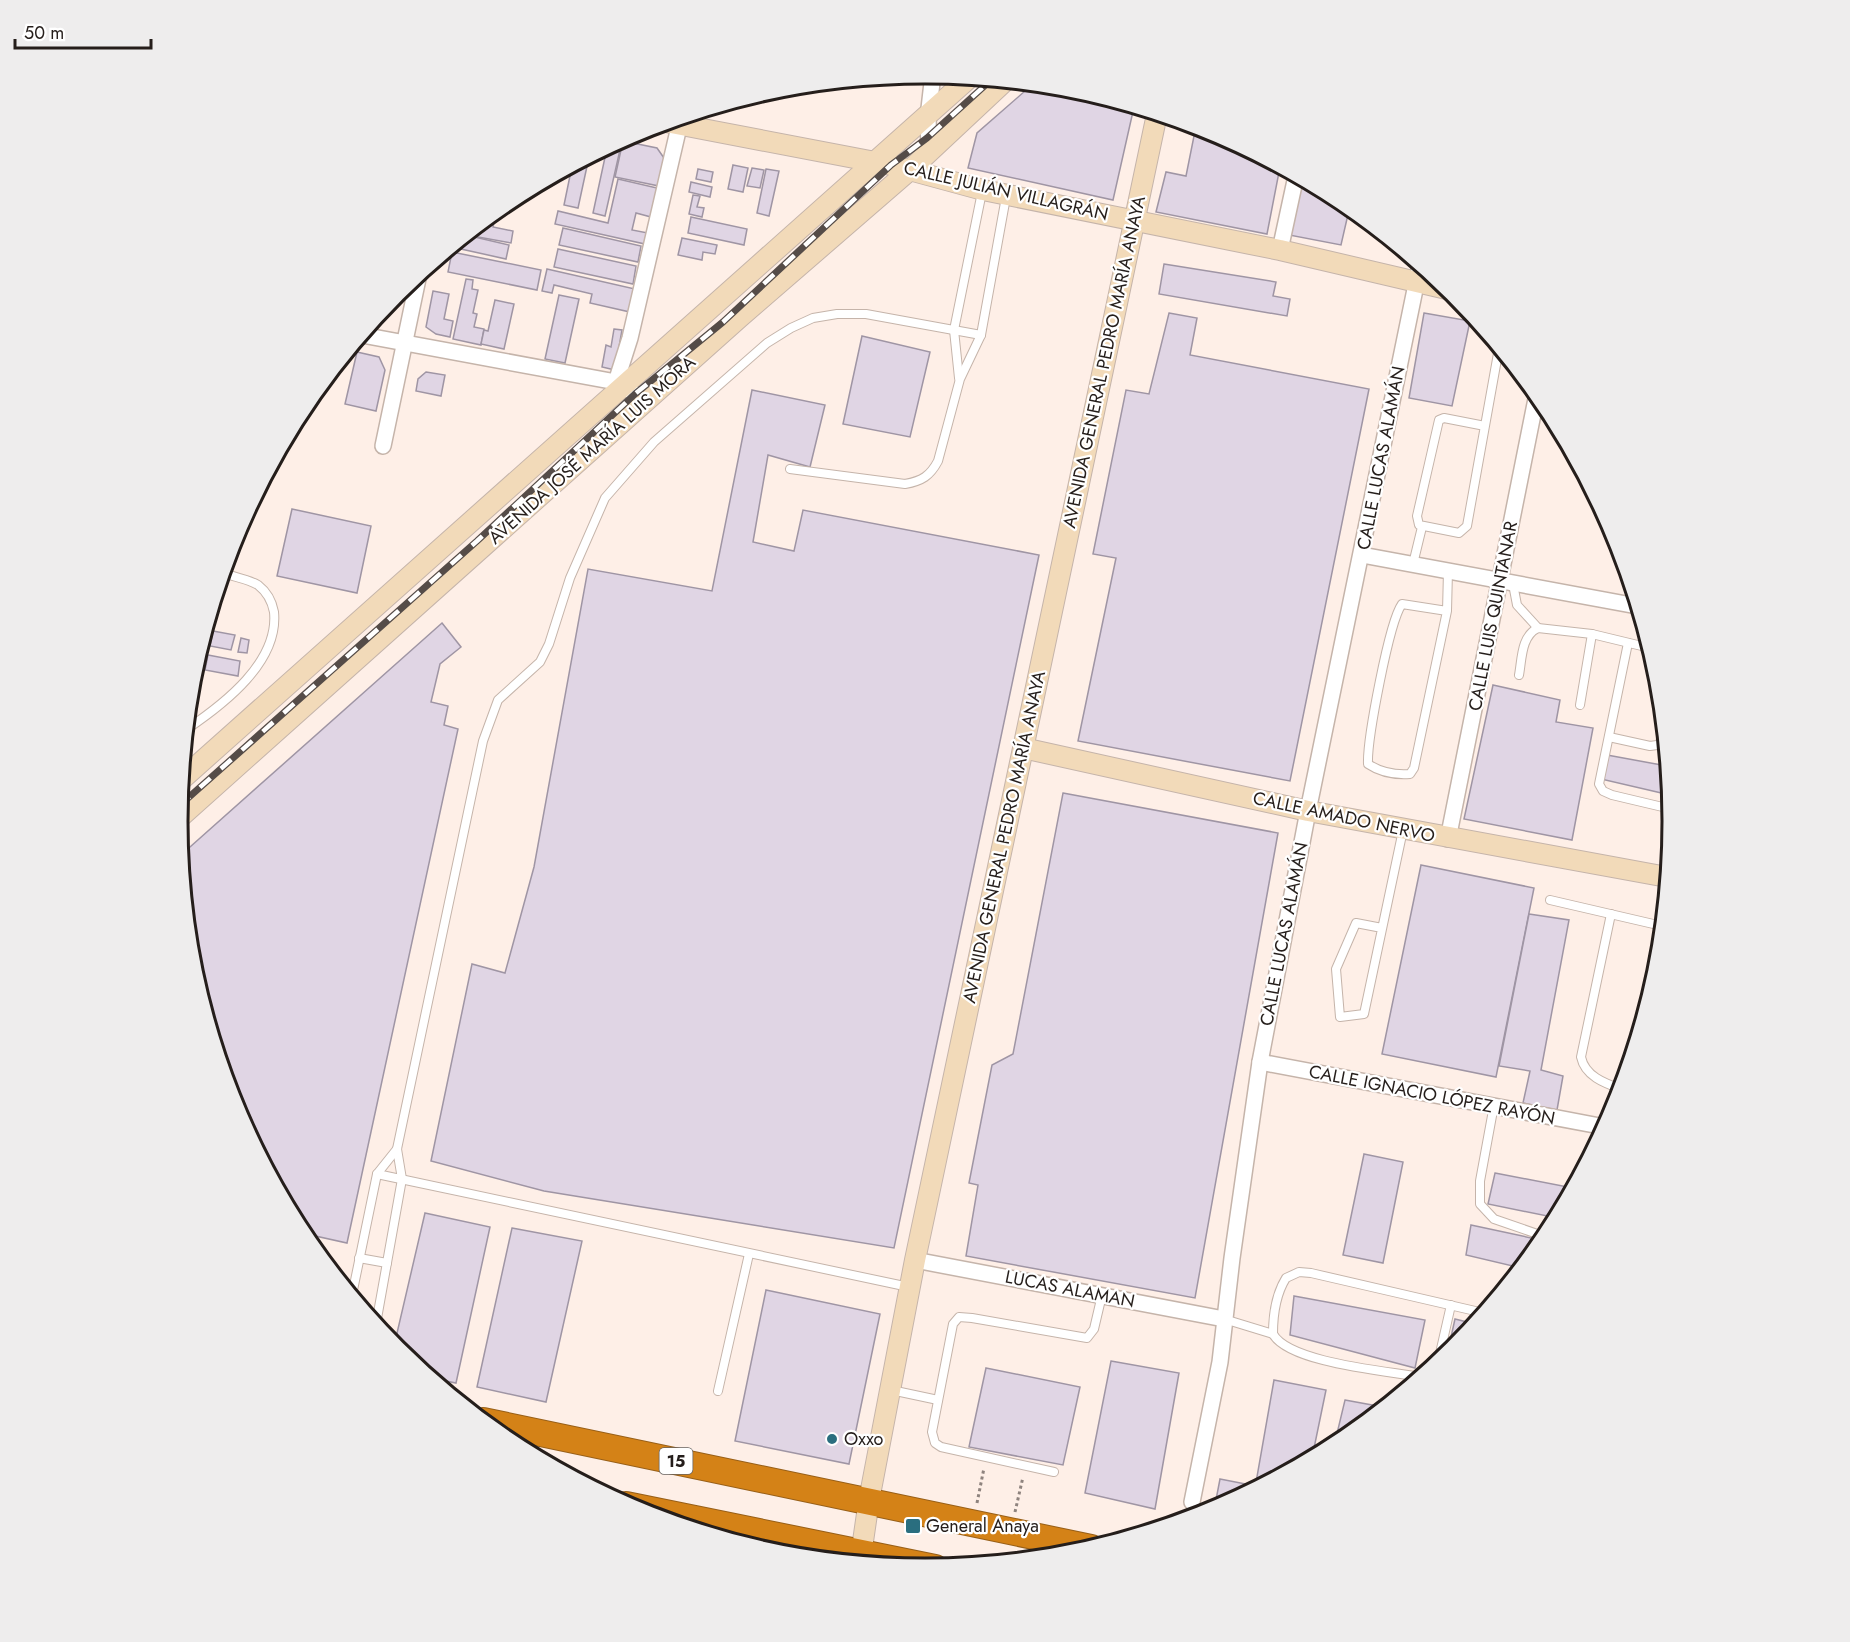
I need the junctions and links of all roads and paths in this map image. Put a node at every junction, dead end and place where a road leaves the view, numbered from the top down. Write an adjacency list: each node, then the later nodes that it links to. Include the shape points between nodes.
1 (932, 84): 4 (street)
2 (961, 86): 4 (street, AVENIDA JOSÉ MARÍA LUIS MORA)
3 (997, 88): 8 (street, AVENIDA JOSÉ MARÍA LUIS MORA)
4 (928, 117): 8 (street); 9 (street, AVENIDA JOSÉ MARÍA LUIS MORA)
5 (1155, 121): 14 (street, AVENIDA GENERAL PEDRO MARÍA ANAYA)
6 (685, 124): 9 (street, CALLE JULIÁN VILLAGRÁN)
7 (674, 128): 24 (street)
8 (929, 152): 10 (street, AVENIDA JOSÉ MARÍA LUIS MORA)
9 (873, 162): 10 (street, CALLE JULIÁN VILLAGRÁN); 24 (street, AVENIDA JOSÉ MARÍA LUIS MORA)
10 (911, 170): 12 (street, CALLE JULIÁN VILLAGRÁN); 25 (street, AVENIDA JOSÉ MARÍA LUIS MORA)
11 (1294, 183): 15 (street)
12 (983, 190): 13 (street, CALLE JULIÁN VILLAGRÁN); 18 (lane)
13 (1006, 195): 14 (street, CALLE JULIÁN VILLAGRÁN); 19 (lane)
14 (1134, 220): 15 (street, CALLE JULIÁN VILLAGRÁN); 47 (street, AVENIDA GENERAL PEDRO MARÍA ANAYA)
15 (1280, 250): 16 (street, CALLE JULIÁN VILLAGRÁN)
16 (1418, 274): 31 (street, CALLE LUCAS ALAMÁN)
17 (416, 289): 21 (street)
18 (954, 330): 19 (lane); 23 (lane); 63 (lane, via 866,314 813,318 791,328 767,344 654,442 604,498 570,578 549,644 540,662 498,700 483,741)
19 (981, 335): 23 (lane)
20 (370, 336): 21 (street)
21 (404, 342): 24 (street); 28 (street)
22 (1497, 357): 27 (lane)
23 (960, 379): 29 (lane, via 938,461 932,473 920,481 886,483)
24 (620, 384): 25 (street); 48 (street, AVENIDA JOSÉ MARÍA LUIS MORA)
25 (643, 403): 50 (street, AVENIDA JOSÉ MARÍA LUIS MORA)
26 (1535, 407): 35 (street, CALLE LUIS QUINTANAR)
27 (1485, 426): 30 (lane, via 1464,531); 30 (lane, via 1439,420 1417,516)
28 (383, 446)
29 (790, 469)
30 (1422, 527): 32 (lane)
31 (1362, 555): 32 (street); 51 (street, CALLE LUCAS ALAMÁN)
32 (1413, 564): 33 (street)
33 (1448, 571): 35 (street); 37 (lane)
34 (230, 575): 44 (lane, via 256,584 267,593 275,624 271,642 244,680)
35 (1507, 581): 36 (street); 38 (lane, via 1517,605); 53 (street, CALLE LUIS QUINTANAR)
36 (1629, 605)
37 (1447, 611): 37 (lane, via 1409,604 1398,609 1369,744 1368,764 1374,768 1403,775 1414,768)
38 (1538, 628): 39 (lane); 42 (lane, via 1525,643)
39 (1592, 634): 40 (lane); 43 (lane)
40 (1628, 643): 41 (lane); 45 (lane)
41 (1641, 646)
42 (1520, 675)
43 (1580, 705)
44 (194, 723)
45 (1609, 736): 46 (lane); 49 (lane, via 1598,778 1603,791)
46 (1658, 745)
47 (1023, 748): 51 (street, CALLE AMADO NERVO); 69 (street, AVENIDA GENERAL PEDRO MARÍA ANAYA)
48 (190, 772)
49 (1661, 807)
50 (188, 810)
51 (1308, 811): 52 (street, CALLE AMADO NERVO); 59 (street, CALLE LUCAS ALAMÁN)
52 (1403, 830): 53 (street, CALLE AMADO NERVO); 58 (lane)
53 (1448, 839): 54 (street, CALLE AMADO NERVO)
54 (1659, 877)
55 (1550, 900): 56 (lane)
56 (1611, 914): 57 (lane); 60 (lane, via 1581,1057 1589,1073)
57 (1655, 924)
58 (1382, 928): 58 (lane, via 1364,1014 1340,1017 1336,969 1356,923)
59 (1260, 1062): 61 (street, CALLE IGNACIO LÓPEZ RAYÓN); 77 (street, CALLE LUCAS ALAMÁN)
60 (1613, 1085)
61 (1494, 1105): 62 (street, CALLE IGNACIO LÓPEZ RAYÓN); 66 (lane, via 1480,1181 1480,1204 1494,1219)
62 (1596, 1125)
63 (398, 1149): 64 (lane); 65 (lane)
64 (377, 1174): 65 (lane); 68 (lane)
65 (402, 1179): 67 (lane); 70 (lane)
66 (1536, 1233)
67 (749, 1254): 72 (lane); 82 (lane)
68 (359, 1258): 70 (lane); 71 (lane)
69 (915, 1260): 72 (street, AVENIDA GENERAL PEDRO MARÍA ANAYA); 73 (street, LUCAS ALAMAN)
70 (387, 1263): 76 (lane)
71 (354, 1286)
72 (909, 1287): 81 (street, AVENIDA GENERAL PEDRO MARÍA ANAYA)
73 (1102, 1295): 77 (street, LUCAS ALAMAN); 83 (lane, via 1094,1329 1087,1338 972,1318 955,1320)
74 (1451, 1305): 75 (lane); 78 (lane, via 1299,1272 1282,1284); 79 (lane)
75 (1475, 1311)
76 (378, 1314)
77 (1224, 1319): 78 (lane); 89 (street, CALLE LUCAS ALAMÁN, via 1213,1406)
78 (1273, 1334): 80 (lane, via 1284,1347 1311,1356)
79 (1442, 1346)
80 (1411, 1375)
81 (890, 1389): 83 (lane); 88 (street, AVENIDA GENERAL PEDRO MARÍA ANAYA)
82 (718, 1391)
83 (938, 1400): 85 (lane, via 932,1432 935,1443)
84 (501, 1424): 88 (highway, 15)
85 (987, 1457): 86 (lane); 91 (path)
86 (1025, 1466): 87 (lane); 92 (path)
87 (1054, 1472)
88 (869, 1500): 91 (highway, 15); 95 (street, AVENIDA GENERAL PEDRO MARÍA ANAYA)
89 (1192, 1502)
90 (688, 1519): 94 (highway)
91 (972, 1523): 92 (highway, 15)
92 (1011, 1531): 93 (highway, 15)
93 (1071, 1544)
94 (838, 1553)
95 (861, 1555)

